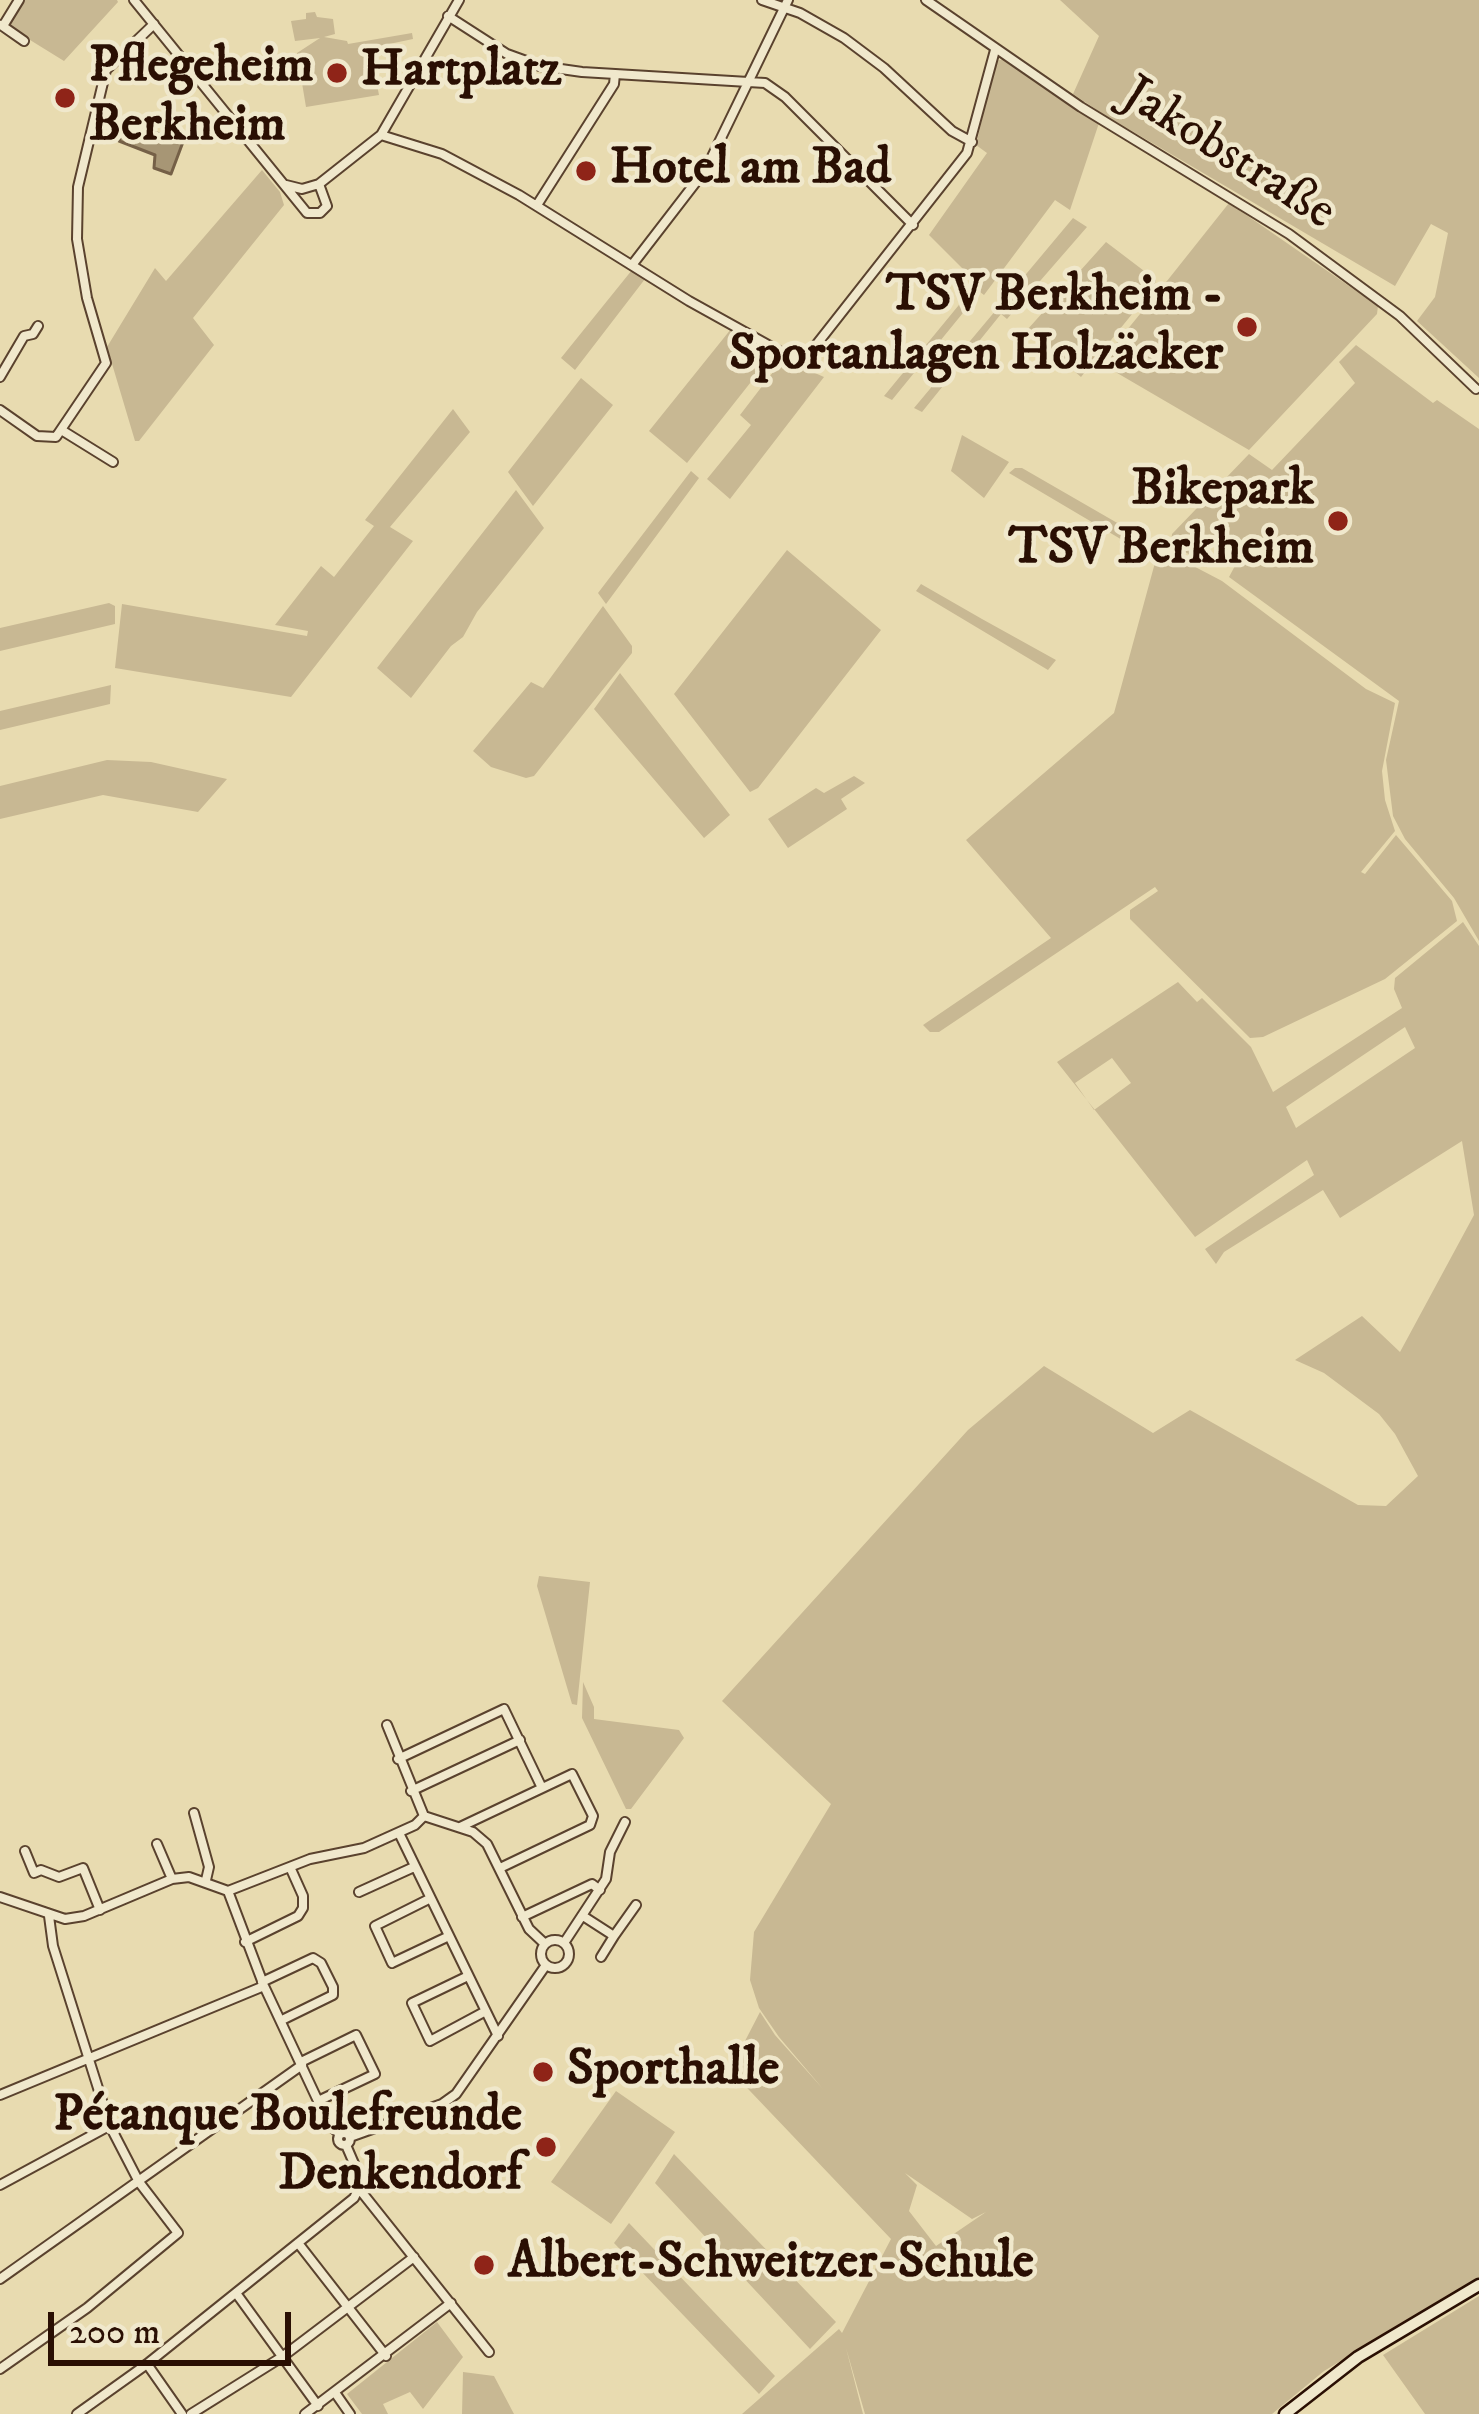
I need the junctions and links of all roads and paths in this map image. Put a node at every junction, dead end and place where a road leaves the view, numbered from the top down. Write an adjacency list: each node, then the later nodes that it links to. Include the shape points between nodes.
1 (19, 0): 9 (street)
2 (134, 0): 8 (street)
3 (459, 0): 7 (street)
4 (762, 0): 6 (street)
5 (926, 0): 11 (street, Jakobstraße)
6 (786, 4): 13 (street); 15 (street, via 861,50)
7 (448, 16): 12 (street, via 516,58); 14 (street)
8 (154, 24): 16 (street); 25 (street, via 108,65 83,158 77,239 106,363)
9 (2, 25): 10 (street)
10 (24, 40)
11 (995, 50): 15 (street); 23 (street, Jakobstraße, via 1289,233 1393,309)
12 (616, 74): 13 (street); 18 (street)
13 (750, 79): 19 (street, via 785,97); 20 (street, via 706,169)
14 (381, 135): 17 (street); 18 (street, via 442,154)
15 (972, 142): 19 (street)
16 (285, 184): 17 (street); 17 (street, via 314,214 327,206)
17 (319, 184)
18 (537, 205): 20 (street)
19 (914, 225): 20 (street, via 797,361)
20 (632, 265)
21 (38, 326): 22 (street)
22 (0, 377)
23 (1476, 389)
24 (0, 410): 25 (street, via 47,439)
25 (63, 431): 26 (street)
26 (113, 462)
27 (387, 1724): 29 (street)
28 (520, 1740): 29 (street, via 504,1709); 30 (street); 31 (street)
29 (398, 1759): 31 (street)
30 (542, 1788): 35 (street); 41 (street, via 572,1774 590,1825)
31 (411, 1792): 33 (street)
32 (194, 1813): 43 (street)
33 (424, 1816): 35 (street); 36 (street)
34 (625, 1822): 44 (street)
35 (460, 1827): 41 (street, via 488,1844)
36 (399, 1833): 39 (street); 40 (street)
37 (157, 1844): 42 (street)
38 (25, 1851): 50 (street, via 34,1873 59,1877 82,1868)
39 (414, 1867): 46 (street); 48 (street)
40 (290, 1868): 45 (street); 56 (street, via 303,1896 298,1916)
41 (500, 1868): 53 (street)
42 (172, 1879): 43 (street); 50 (street)
43 (206, 1880): 45 (street)
44 (600, 1890): 52 (street); 53 (street, via 592,1885)
45 (228, 1891): 56 (street)
46 (359, 1892)
47 (0, 1898): 51 (street)
48 (429, 1899): 55 (street); 55 (street, via 375,1926 392,1963)
49 (636, 1905): 54 (street)
50 (100, 1910): 51 (street)
51 (49, 1916): 66 (street)
52 (584, 1916): 54 (street); 57 (street)
53 (523, 1917): 58 (street)
54 (614, 1936): 59 (street)
55 (447, 1937): 61 (street)
56 (245, 1942): 62 (street)
57 (564, 1943): 58 (street); 60 (street, via 566,1962)
58 (545, 1944): 60 (street)
59 (602, 1957)
60 (546, 1965): 65 (street)
61 (466, 1977): 63 (street); 63 (street, via 412,2003 430,2041)
62 (263, 1984): 64 (street); 64 (street, via 313,1958 321,1963 333,1995); 66 (street)
63 (484, 2012): 65 (street)
64 (282, 2020): 67 (street)
65 (499, 2037): 71 (street, via 442,2104)
66 (86, 2060): 68 (street); 70 (street)
67 (301, 2063): 69 (street); 69 (street, via 356,2035 375,2074); 72 (street)
68 (0, 2096)
69 (318, 2101): 71 (street)
70 (110, 2126): 72 (street); 73 (street)
71 (346, 2139): 74 (street)
72 (139, 2182): 77 (street); 86 (street, via 178,2233)
73 (0, 2186)
74 (360, 2190): 75 (street); 76 (street)
75 (298, 2243): 79 (street); 81 (street)
76 (414, 2257): 80 (street); 81 (street)
77 (0, 2279)
78 (1479, 2285): 95 (main road, via 1358,2357)
79 (236, 2293): 84 (street); 85 (street)
80 (451, 2303): 82 (street); 83 (street)
81 (346, 2305): 83 (street); 84 (street)
82 (489, 2352)
83 (386, 2356): 87 (street)
84 (282, 2357): 89 (street); 92 (street)
85 (147, 2364): 88 (street); 92 (street)
86 (0, 2369)
87 (336, 2394): 89 (street); 94 (street)
88 (93, 2403): 90 (street); 91 (street)
89 (317, 2406): 93 (street)
90 (76, 2414)
91 (98, 2414)
92 (187, 2414)
93 (305, 2414)
94 (350, 2414)
95 (1285, 2414)

